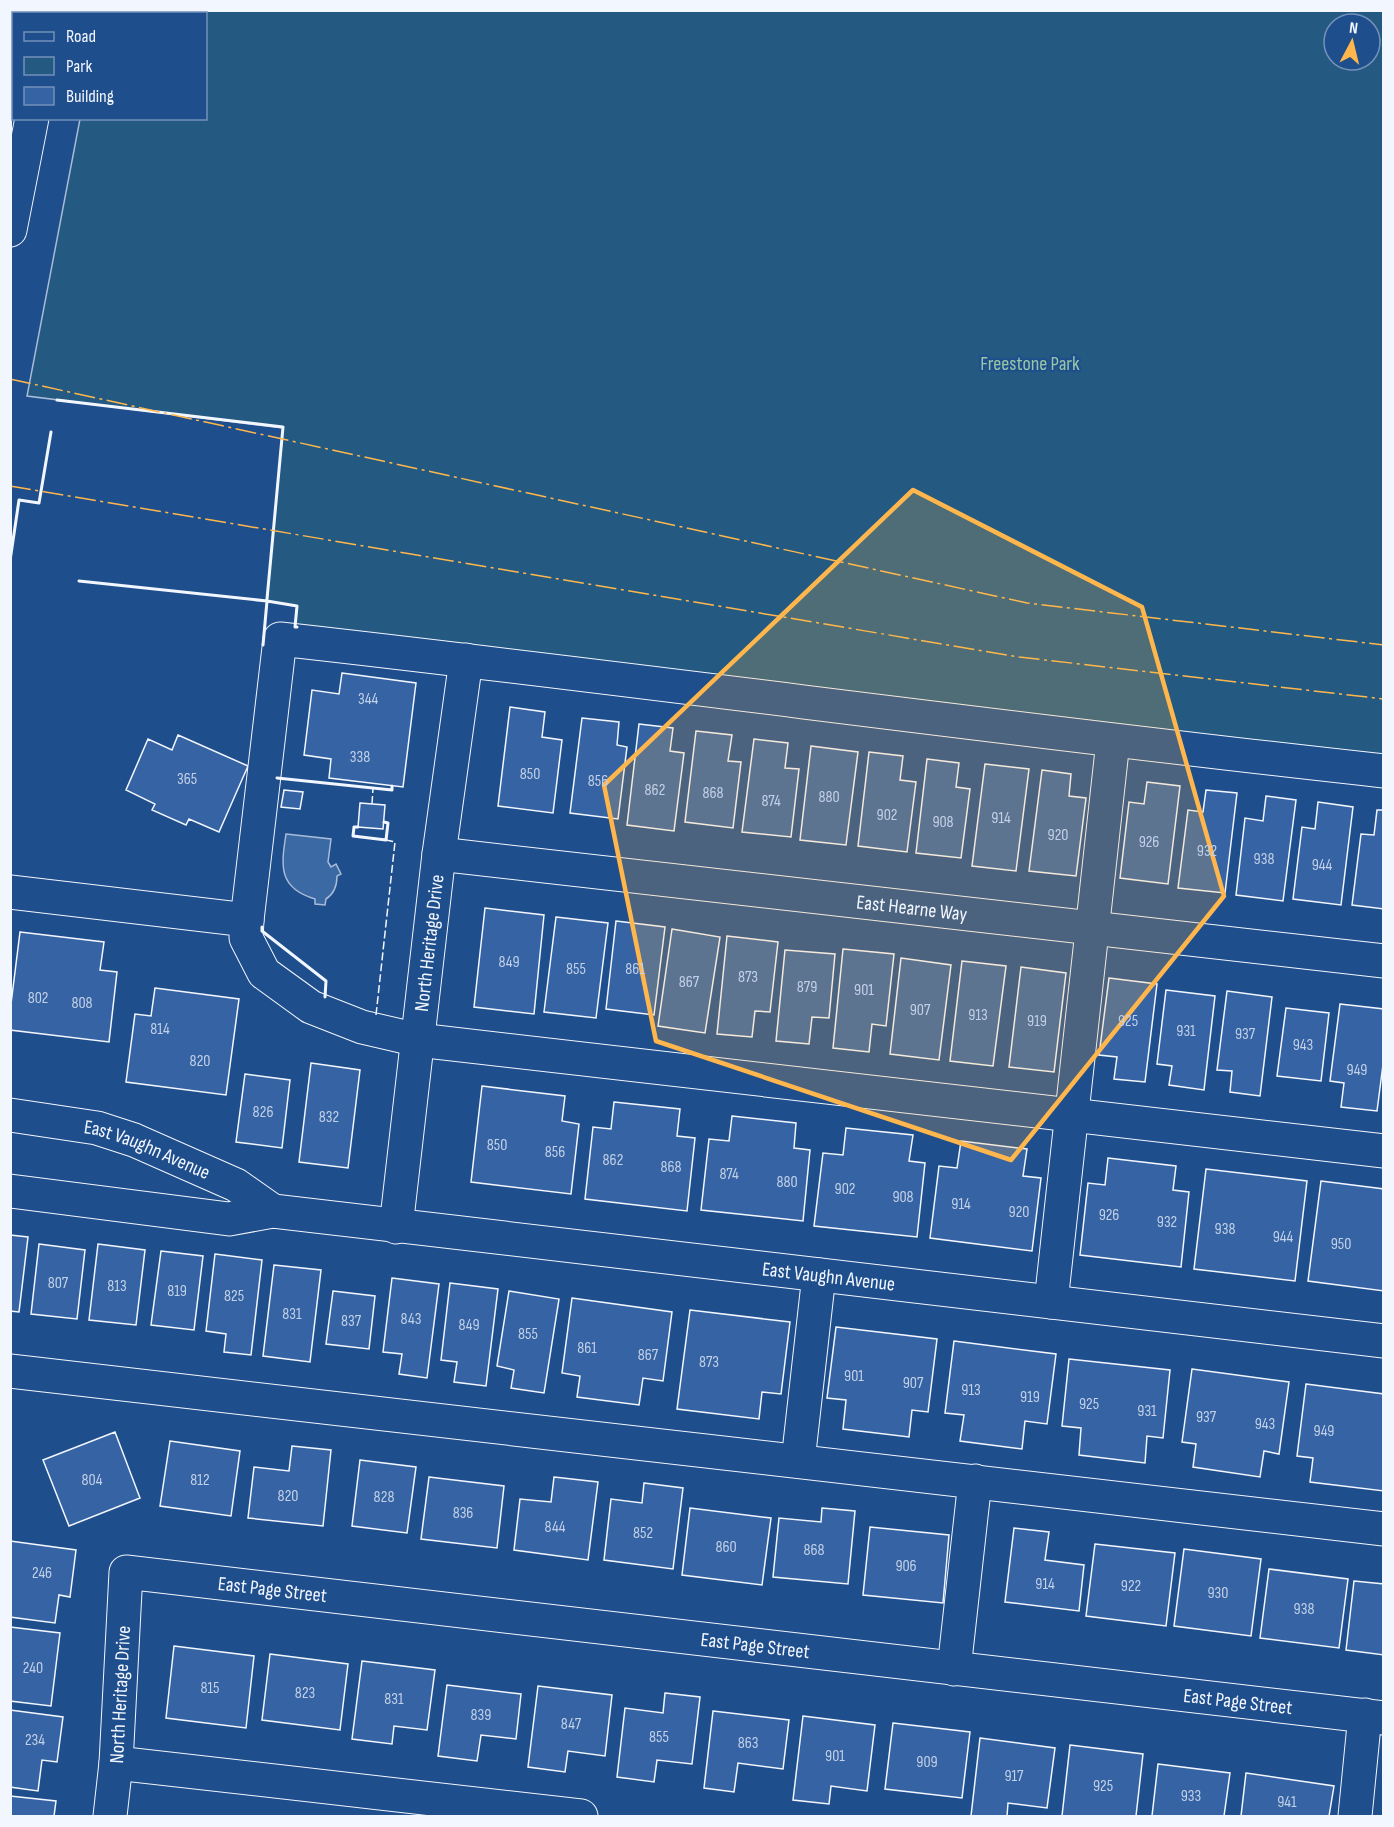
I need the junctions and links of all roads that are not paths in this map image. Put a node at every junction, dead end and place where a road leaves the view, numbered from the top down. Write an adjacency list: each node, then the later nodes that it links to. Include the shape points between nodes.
1 (32, 120): 2 (street)
2 (10, 230)
3 (466, 660): 4 (street); 6 (street, North Heritage Drive); 8 (street, via 280,639)
4 (1113, 741): 5 (street); 9 (street)
5 (1383, 771)
6 (439, 854): 9 (street, East Hearne Way); 11 (street, North Heritage Drive)
7 (10, 892): 8 (street)
8 (247, 920): 11 (street, via 246,938 264,973 311,1007 362,1027)
9 (1093, 927): 10 (street, East Hearne Way); 13 (street)
10 (1383, 961)
11 (418, 1040): 13 (street); 17 (street, North Heritage Drive)
12 (10, 1115): 16 (street, East Vaughn Avenue, via 97,1128 134,1140 236,1185)
13 (1073, 1116): 14 (street); 19 (street)
14 (1383, 1151)
15 (10, 1191): 16 (street, East Vaughn Avenue, via 229,1219)
16 (273, 1211): 17 (street, East Vaughn Avenue)
17 (396, 1227): 18 (street, East Vaughn Avenue)
18 (819, 1275): 19 (street, East Vaughn Avenue); 22 (street)
19 (1051, 1302): 20 (street, East Vaughn Avenue)
20 (1383, 1341)
21 (10, 1371): 22 (street)
22 (798, 1461): 23 (street)
23 (975, 1481): 24 (street); 26 (street)
24 (1383, 1529)
25 (126, 1572): 26 (street, East Page Street); 28 (street, North Heritage Drive)
26 (954, 1669): 27 (street, East Page Street)
27 (1374, 1717): 31 (street)
28 (116, 1762): 29 (street, North Heritage Drive); 30 (street)
29 (110, 1816)
30 (581, 1816)
31 (1355, 1816)

